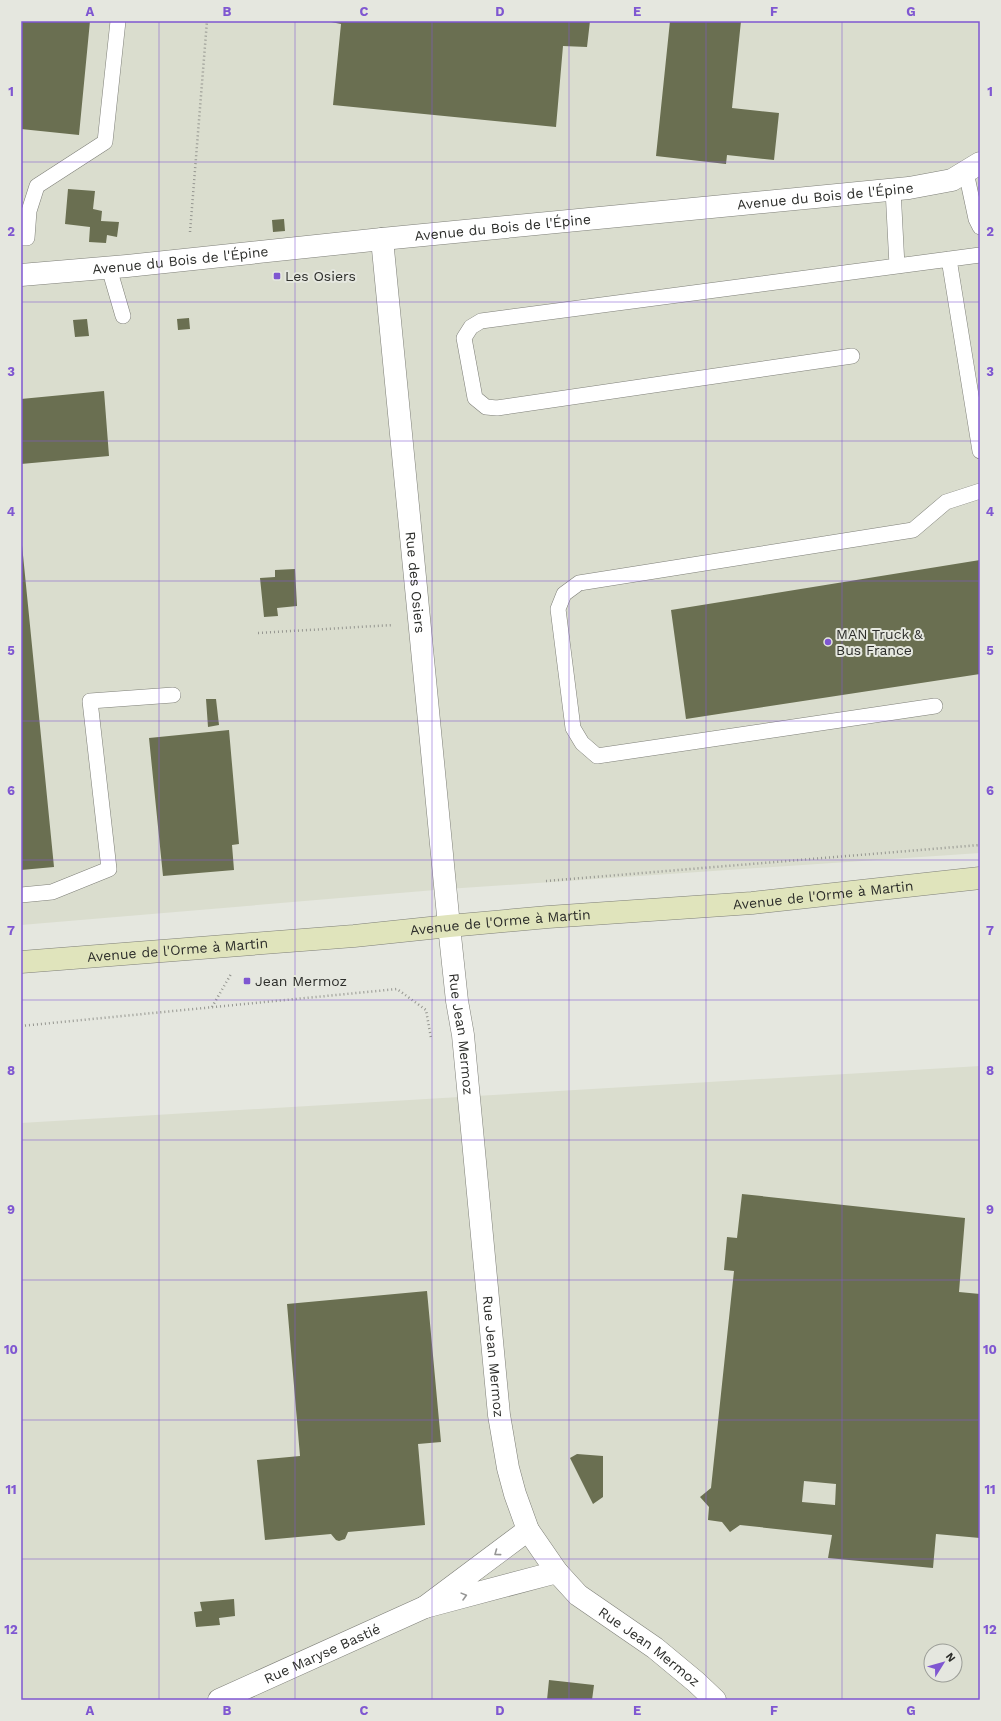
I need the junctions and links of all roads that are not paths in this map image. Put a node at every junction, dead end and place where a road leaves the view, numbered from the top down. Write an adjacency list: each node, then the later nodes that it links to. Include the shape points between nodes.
1 (118, 21): 5 (lane, via 105,142 37,186 29,211 27,238)
2 (973, 168): 3 (street, Avenue du Bois de l'Épine, via 952,180); 4 (lane, via 976,219)
3 (893, 190): 6 (street, Avenue du Bois de l'Épine); 9 (lane)
4 (980, 226)
5 (21, 238)
6 (382, 239): 10 (street, Avenue du Bois de l'Épine); 20 (street, Rue des Osiers)
7 (980, 255): 8 (lane)
8 (949, 259): 9 (lane); 14 (lane)
9 (896, 266): 13 (lane, via 481,321 471,327 464,338 475,398 486,407 497,408)
10 (108, 268): 11 (street, Avenue du Bois de l'Épine); 12 (lane)
11 (21, 275)
12 (123, 316)
13 (852, 356)
14 (980, 451)
15 (980, 491): 17 (lane, via 946,502 913,530 579,583 564,594 558,609 573,728 582,743 597,756)
16 (174, 695): 19 (lane, via 90,701 109,869 52,892)
17 (935, 706)
18 (980, 878): 20 (main road, Avenue de l'Orme à Martin, via 752,903)
19 (21, 895)
20 (449, 926): 21 (main road, Avenue de l'Orme à Martin, via 354,936); 22 (street, Rue Jean Mermoz, via 463,1035 499,1415 508,1468)
21 (21, 962)
22 (528, 1530): 23 (street, Rue Jean Mermoz); 24 (street, Rue Maryse Bastié, one-way to 24)
23 (557, 1572): 24 (street, Rue Maryse Bastié, one-way to 23); 26 (street, Rue Jean Mermoz, via 578,1595 655,1648)
24 (425, 1606): 25 (street, Rue Maryse Bastié)
25 (219, 1700)
26 (715, 1700)

